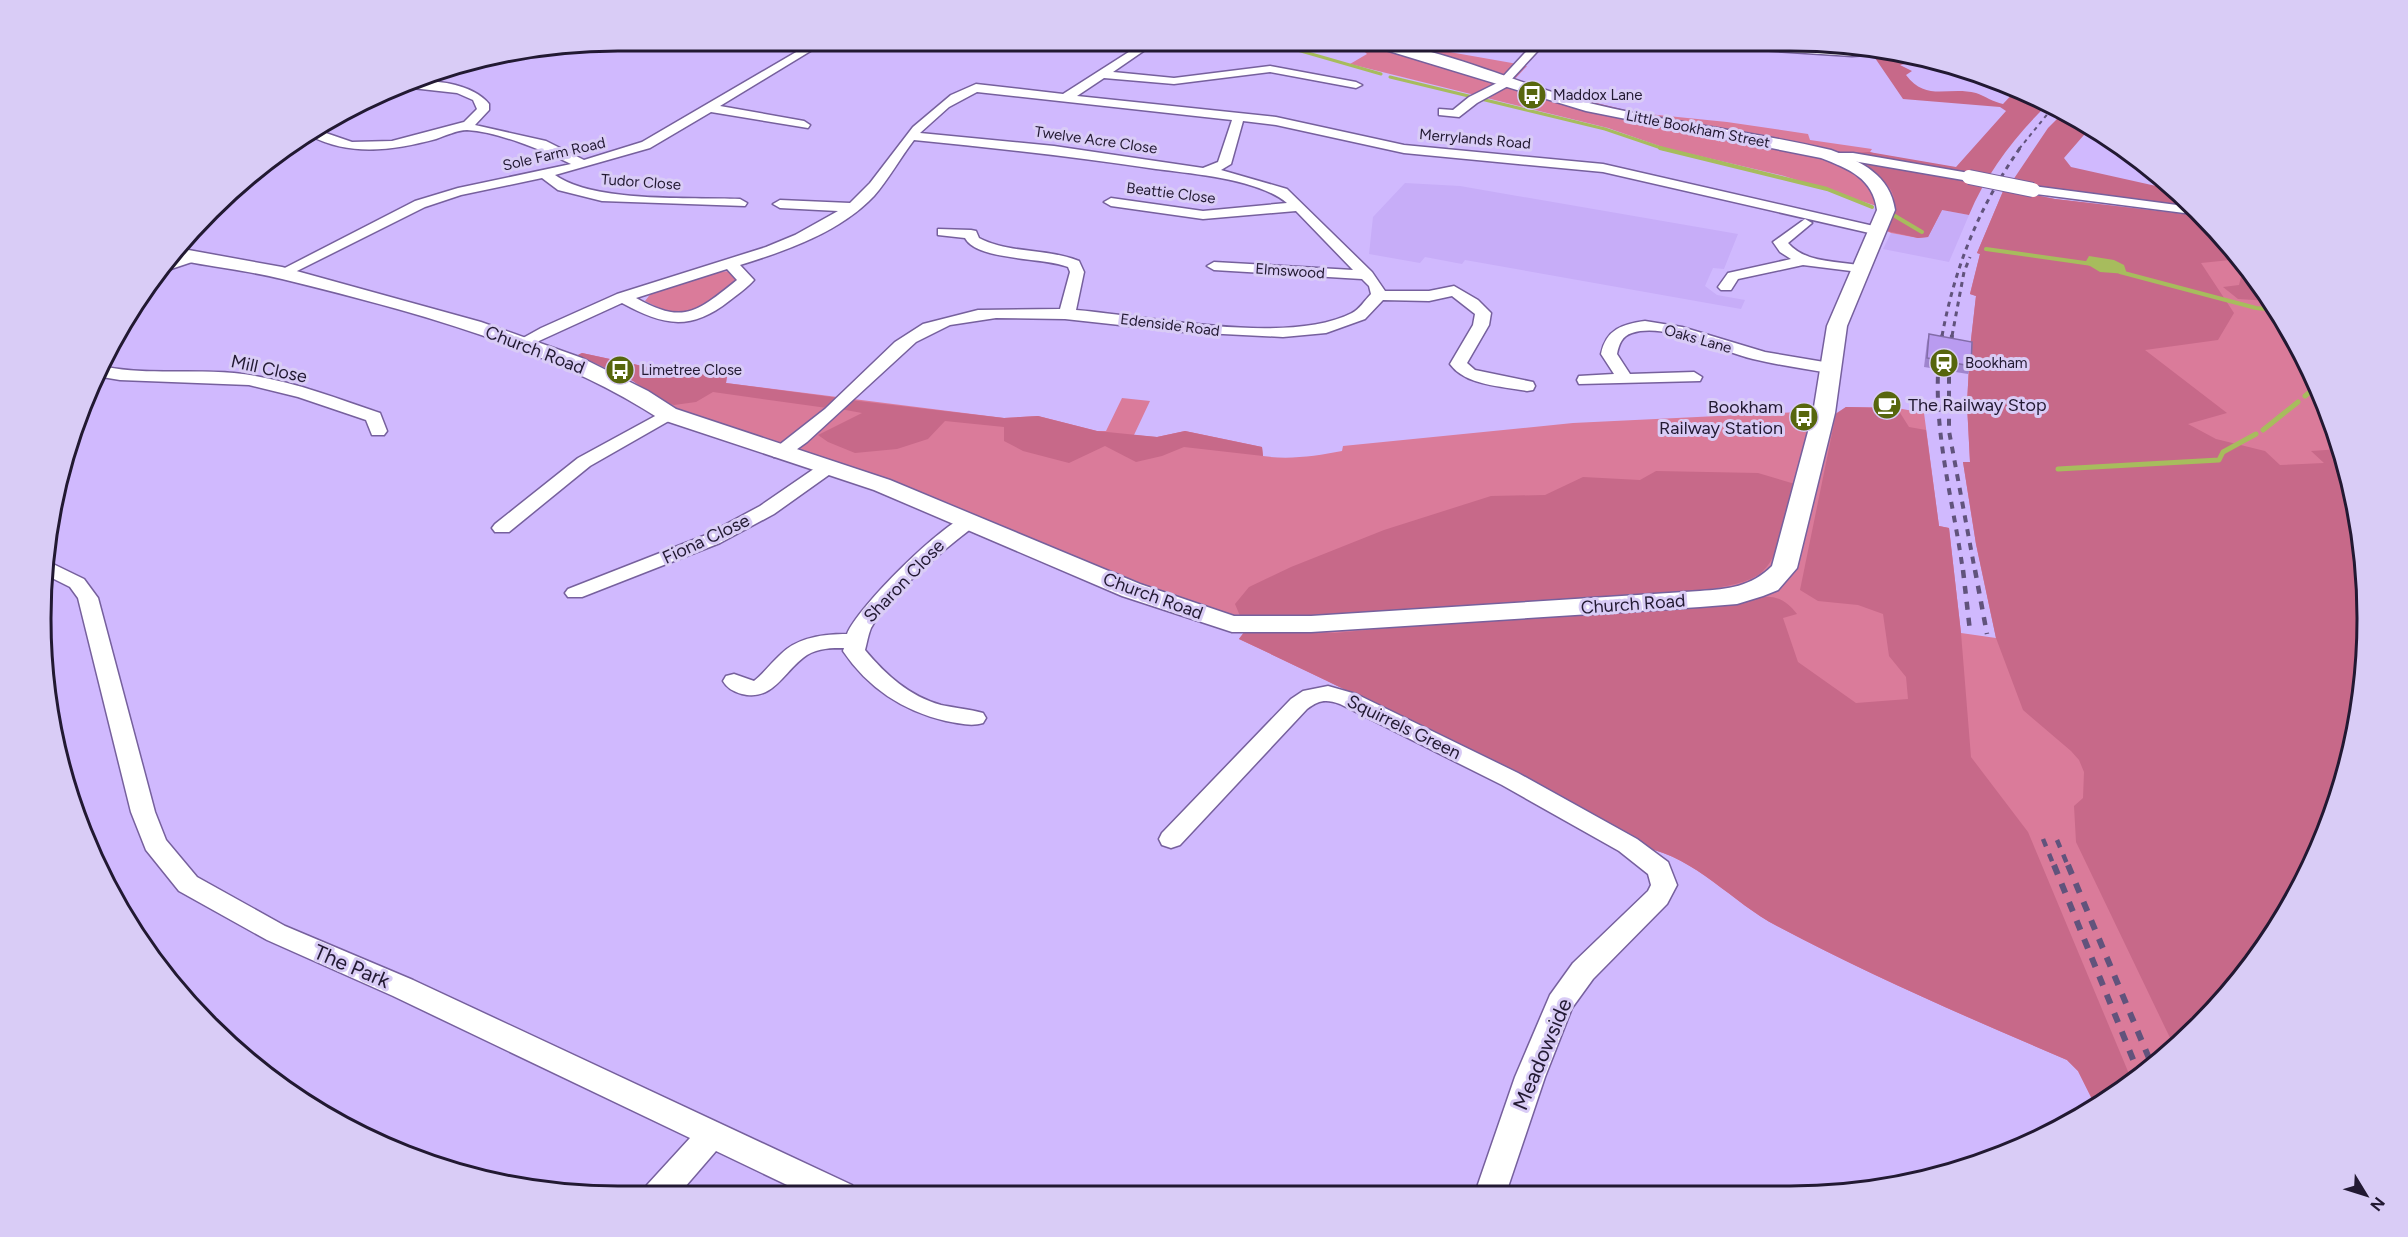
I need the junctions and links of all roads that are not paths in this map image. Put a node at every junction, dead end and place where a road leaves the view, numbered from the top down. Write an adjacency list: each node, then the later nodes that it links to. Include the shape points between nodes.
1 (805, 51): 10 (street, Sole Farm Road)
2 (1137, 51): 5 (street)
3 (1403, 51): 6 (street, Little Bookham Street)
4 (1533, 51): 6 (street)
5 (1101, 74): 7 (street, via 1174,81 1270,69); 9 (street)
6 (1504, 82): 11 (street, via 1455,114); 17 (street, Little Bookham Street, via 1591,108)
7 (1356, 85)
8 (421, 87): 13 (street, via 464,92 480,100 483,110)
9 (1067, 97): 12 (street, Merrylands Road); 15 (street, Merrylands Road, via 976,88 962,94)
10 (710, 108): 14 (street); 18 (street, Sole Farm Road, via 646,145)
11 (1443, 112)
12 (1240, 117): 19 (street, via 1224,164); 29 (street, Merrylands Road, via 1404,149 1603,168)
13 (468, 125): 16 (street, via 430,137 378,145 334,142); 18 (street, via 542,144)
14 (804, 125)
15 (912, 135): 19 (street, Twelve Acre Close); 26 (street, Merrylands Road, via 884,176)
16 (321, 136)
17 (1836, 158): 21 (street, Little Bookham Street, via 1869,176); 27 (street, bridge, via 1853,157 2033,190)
18 (583, 165): 20 (street, Sole Farm Road)
19 (1211, 171): 25 (street, via 1272,188)
20 (545, 174): 23 (street, Tudor Close, via 562,187 602,197); 37 (street, Sole Farm Road, via 420,204)
21 (1884, 194): 29 (street, Church Road, via 1886,210)
22 (1111, 202): 25 (street, Beattie Close, via 1203,215)
23 (740, 203)
24 (780, 204): 26 (street)
25 (1299, 206): 38 (street)
26 (854, 207): 33 (street, Merrylands Road, via 780,246)
27 (2184, 210)
28 (1805, 223): 32 (street, via 1780,242)
29 (1878, 231): 36 (street, Church Road)
30 (943, 232): 45 (street, via 971,234 973,240 984,246 1074,264 1077,272)
31 (185, 256): 37 (street, Church Road)
32 (1803, 261): 35 (street); 36 (street)
33 (730, 263): 44 (street, Merrylands Road); 44 (street, via 746,280 706,312 664,317)
34 (1214, 266): 38 (street, Elmswood)
35 (1765, 269): 40 (street, via 1772,275); 41 (street, via 1733,276)
36 (1862, 270): 47 (street, Church Road, via 1837,326)
37 (282, 273): 46 (street, Church Road)
38 (1367, 275): 43 (street)
39 (1467, 276): 42 (street)
40 (1792, 279)
41 (1726, 287)
42 (1454, 291): 43 (street, via 1429,296); 52 (street, via 1483,313 1481,325 1458,364 1469,374)
43 (1379, 295): 45 (street, Edenside Road, via 1371,309 1355,320 1302,330 1214,332)
44 (622, 297): 46 (street, Merrylands Road)
45 (1067, 314): 55 (street, Edenside Road, via 973,316 928,328 909,339 797,442)
46 (522, 343): 53 (street, Church Road, via 573,363)
47 (1830, 368): 50 (street, Oaks Lane, via 1758,356 1666,329 1641,326 1622,332 1610,346 1609,354); 57 (street, Church Road, via 1824,413 1784,568 1769,584 1737,596 1311,624 1232,624 1131,590)
48 (108, 373): 54 (street, Mill Close, via 147,378 235,378 374,417)
49 (1694, 377): 50 (street)
50 (1625, 378): 51 (street)
51 (1585, 380)
52 (1527, 386)
53 (668, 414): 55 (street, Church Road); 58 (street, via 584,462)
54 (378, 431)
55 (780, 453): 56 (street, Church Road)
56 (827, 468): 57 (street, Church Road, via 882,485); 60 (street, Fiona Close, via 766,510 713,539)
57 (969, 521): 61 (street, Sharon Close, via 888,594 860,627)
58 (502, 528)
59 (53, 571): 66 (street, The Park, via 77,583 88,598 143,812 155,844 188,884 276,933 403,988)
60 (575, 593)
61 (857, 640): 62 (street, via 826,640 798,651 783,662 770,683 759,688 741,687); 63 (street, Sharon Close, via 854,651 873,676 907,702 941,714)
62 (734, 681)
63 (975, 718)
64 (1171, 839): 65 (street, Squirrels Green, via 1299,704 1320,692 1348,699 1510,779 1628,845 1651,860)
65 (1664, 877): 69 (street, Meadowside, via 1658,897 1583,971 1560,1003)
66 (712, 1134): 67 (street); 68 (street, The Park)
67 (666, 1186)
68 (824, 1186)
69 (1492, 1186)

